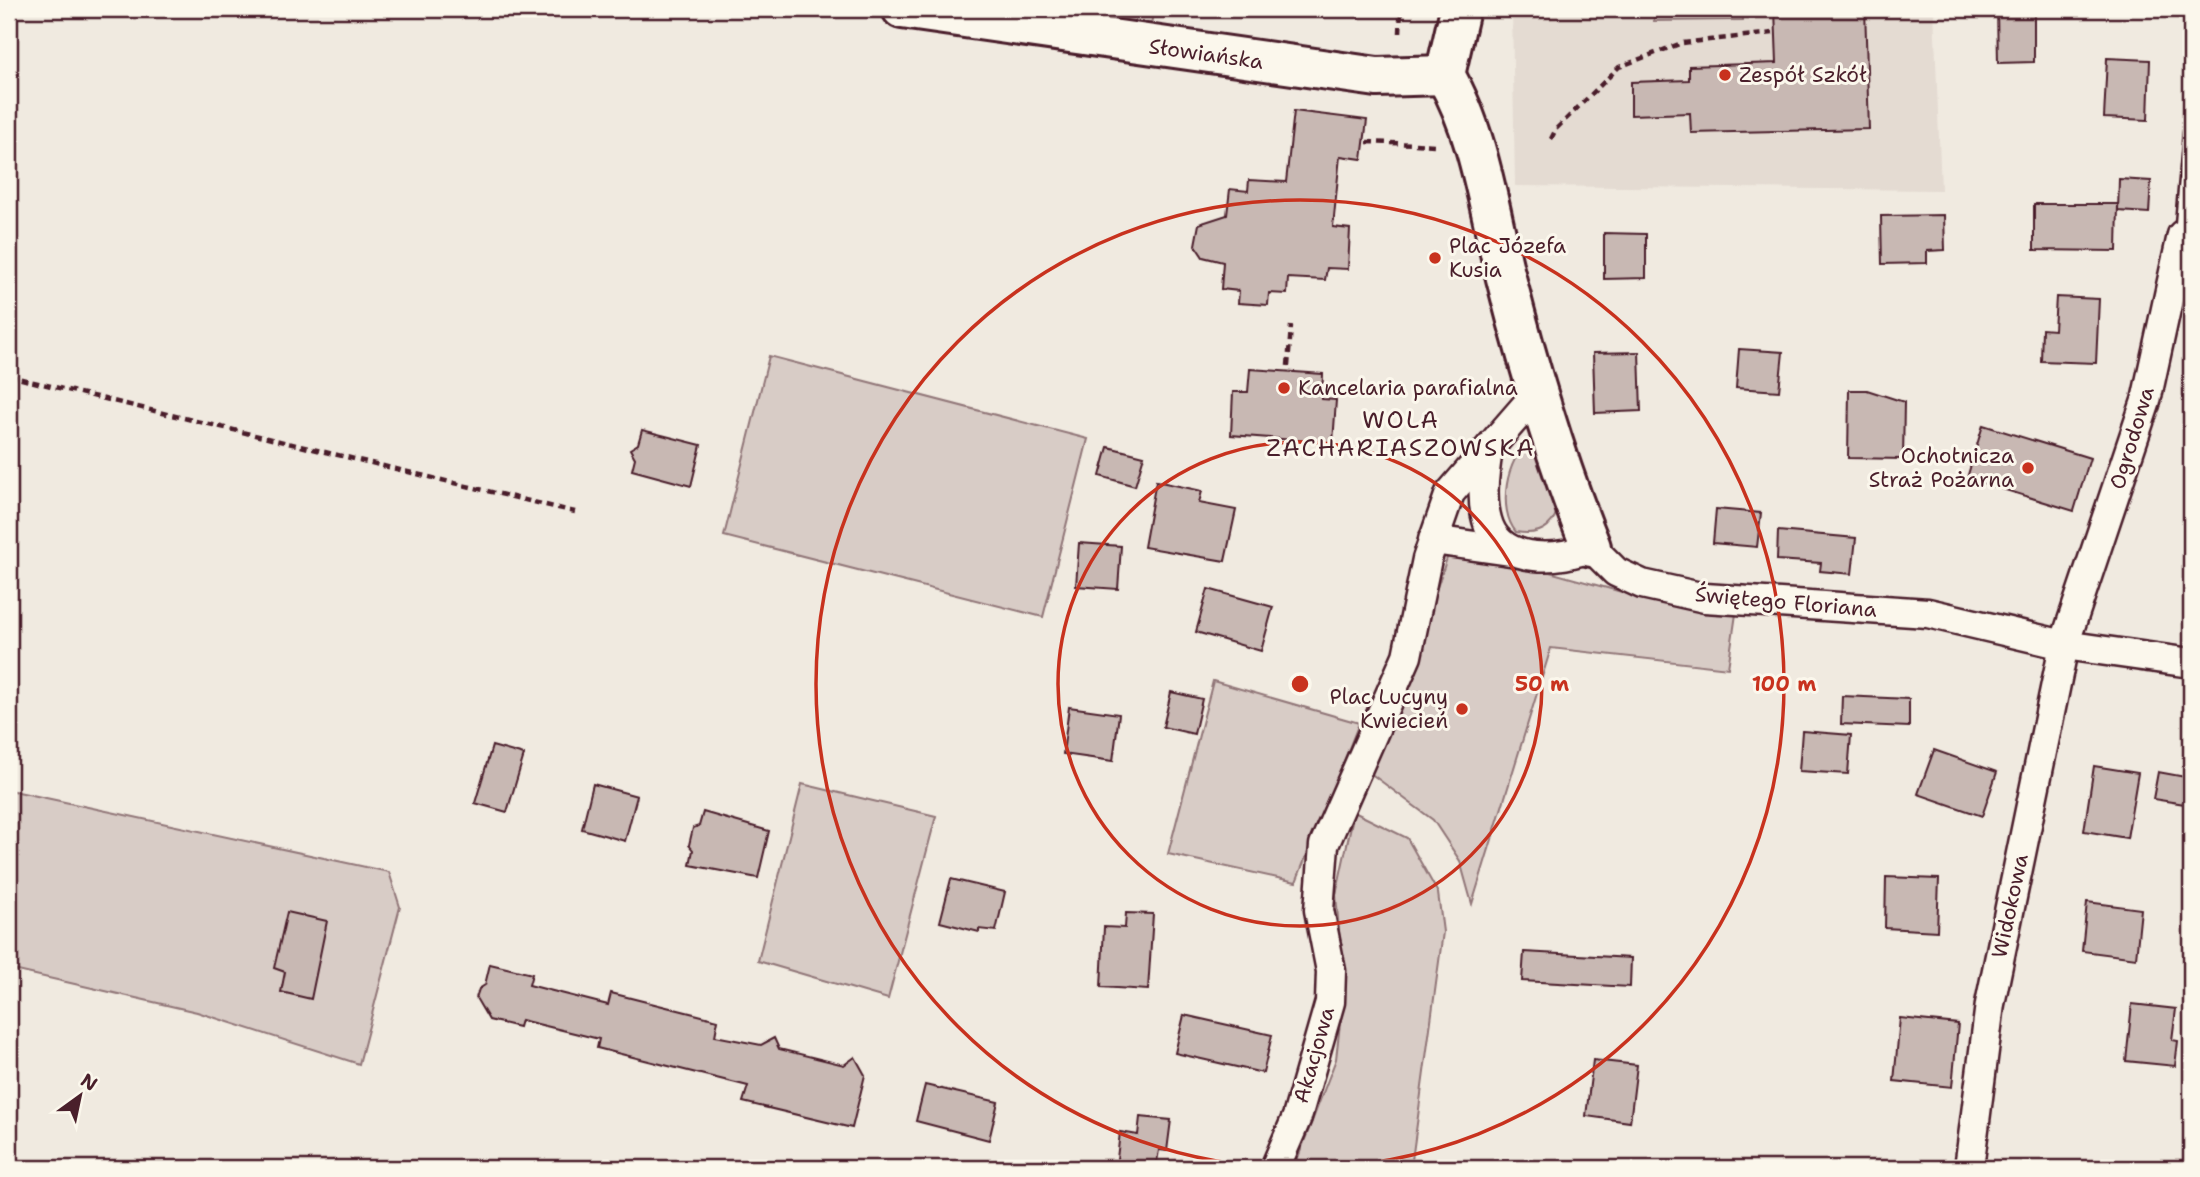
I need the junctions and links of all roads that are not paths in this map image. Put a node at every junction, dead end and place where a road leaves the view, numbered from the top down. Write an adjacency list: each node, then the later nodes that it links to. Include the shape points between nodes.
1 (902, 9): 3 (street, Słowiańska, via 1377,77)
2 (1460, 9): 3 (street)
3 (1445, 75): 6 (street, Świętego Floriana, via 1467,124)
4 (2191, 133): 5 (lane)
5 (2187, 235): 11 (street, Ogrodowa, via 2146,401)
6 (1537, 393): 7 (street, Akacjowa); 9 (street, Świętego Floriana)
7 (1488, 450): 8 (street, Akacjowa, via 1450,493); 10 (street, via 1483,480 1490,528 1498,540)
8 (1433, 540): 10 (street); 13 (street, Akacjowa, via 1407,656 1324,845 1319,910 1331,971 1330,1002 1297,1117)
9 (1591, 547): 10 (street, via 1571,556 1544,558); 11 (street, Świętego Floriana, via 1601,559 1642,584 1705,598 1928,613)
10 (1518, 552)
11 (2064, 645): 12 (street, Świętego Floriana); 14 (street, Widokowa, via 1990,1004)
12 (2191, 663)
13 (1275, 1168)
14 (1969, 1168)

